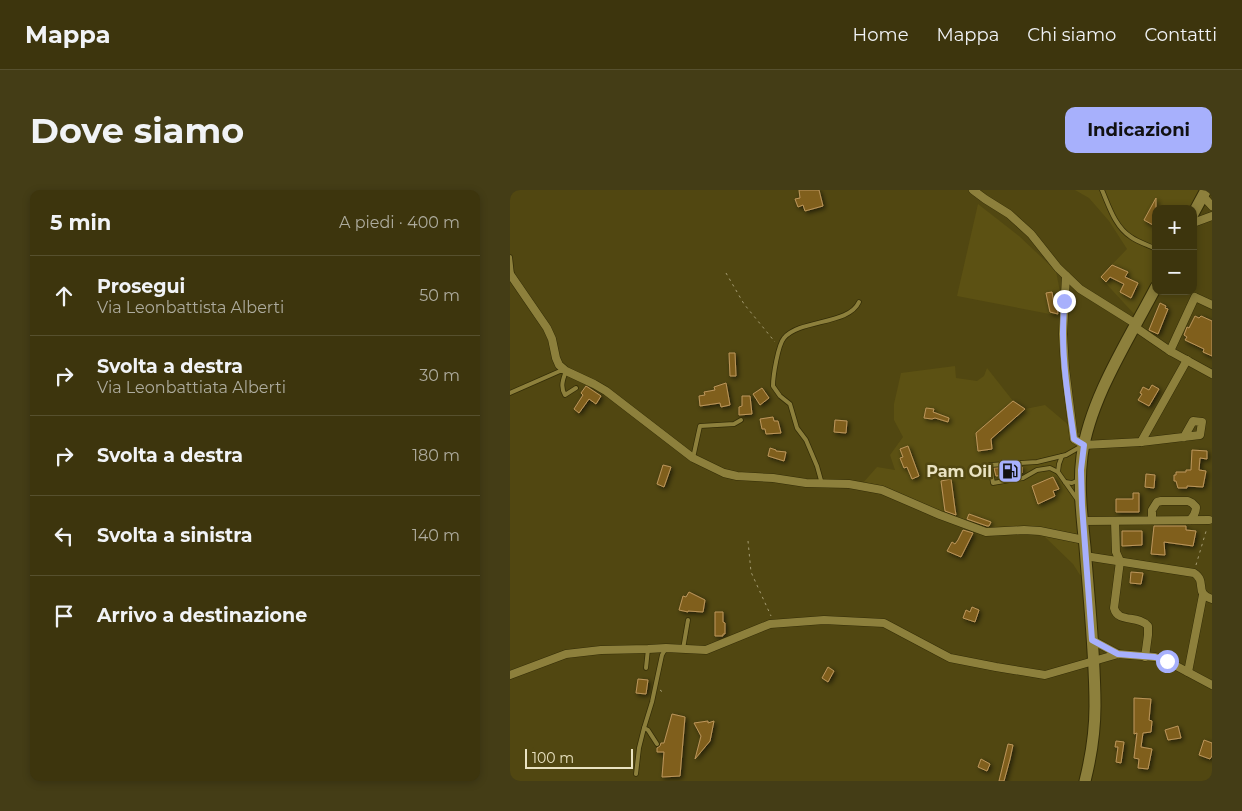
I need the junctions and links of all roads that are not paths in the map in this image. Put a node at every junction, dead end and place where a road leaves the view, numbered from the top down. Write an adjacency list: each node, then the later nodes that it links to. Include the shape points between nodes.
1 (973, 190): 11 (street, via 1009,214 1031,234)
2 (1102, 190): 8 (lane, via 1114,218 1125,232)
3 (1207, 195): 4 (street); 5 (main road)
4 (1212, 206)
5 (1197, 209)
6 (1212, 216): 7 (street)
7 (1197, 222)
8 (1152, 247)
9 (510, 257): 10 (lane)
10 (511, 276): 18 (street, via 547,328 559,365)
11 (1066, 276): 15 (street); 25 (street, via 1065,368 1074,439)
12 (1152, 294): 15 (main road)
13 (859, 302): 31 (lane, via 852,311 784,337 775,369 773,386 790,404 797,428 818,466)
14 (1212, 305): 16 (street, via 1195,297)
15 (1135, 325): 16 (street); 25 (main road, via 1097,402)
16 (1170, 351): 17 (street)
17 (1187, 360): 19 (street); 24 (street)
18 (566, 371): 20 (lane, via 563,393 565,395); 21 (lane); 27 (street, via 606,391)
19 (1212, 374)
20 (576, 388)
21 (510, 393)
22 (741, 420): 27 (lane, via 734,424 700,426)
23 (1184, 437): 24 (street)
24 (1141, 442): 25 (street)
25 (1084, 445): 26 (lane); 29 (main road)
26 (1062, 456): 28 (lane); 28 (lane, via 1037,462 990,465 993,483 1023,478 1037,470 1050,468)
27 (693, 458): 31 (street, via 737,476)
28 (1058, 472): 30 (lane)
29 (1081, 479): 30 (lane); 32 (main road)
30 (1065, 482): 32 (lane)
31 (822, 484): 38 (street, via 849,484 882,490 986,532 1024,530)
32 (1082, 505): 36 (main road)
33 (1152, 520): 34 (street); 34 (street, via 1152,510 1157,502 1188,501 1196,508); 37 (street)
34 (1190, 520): 35 (street)
35 (1209, 520)
36 (1083, 521): 37 (street); 38 (main road)
37 (1115, 521): 40 (street, via 1116,552)
38 (1084, 540): 39 (main road)
39 (1085, 556): 40 (street); 44 (main road)
40 (1120, 561): 41 (street, via 1194,573 1200,579); 49 (street, via 1115,613 1148,626)
41 (1203, 595): 42 (street); 52 (street)
42 (1212, 599)
43 (688, 620): 47 (lane)
44 (1092, 640): 48 (street); 50 (main road)
45 (666, 648): 46 (street); 47 (street); 55 (lane)
46 (648, 649): 51 (lane); 53 (street, via 566,654)
47 (683, 649): 50 (street, via 706,650 770,624 824,620 884,624 950,658 1045,676)
48 (1118, 654): 49 (street); 50 (street)
49 (1145, 657): 52 (street, via 1161,659)
50 (1093, 661): 58 (main road, via 1095,707)
51 (646, 668)
52 (1188, 672): 54 (street)
53 (510, 675)
54 (1212, 685)
55 (644, 728): 56 (lane); 57 (lane)
56 (657, 744)
57 (636, 774)
58 (1085, 781)

